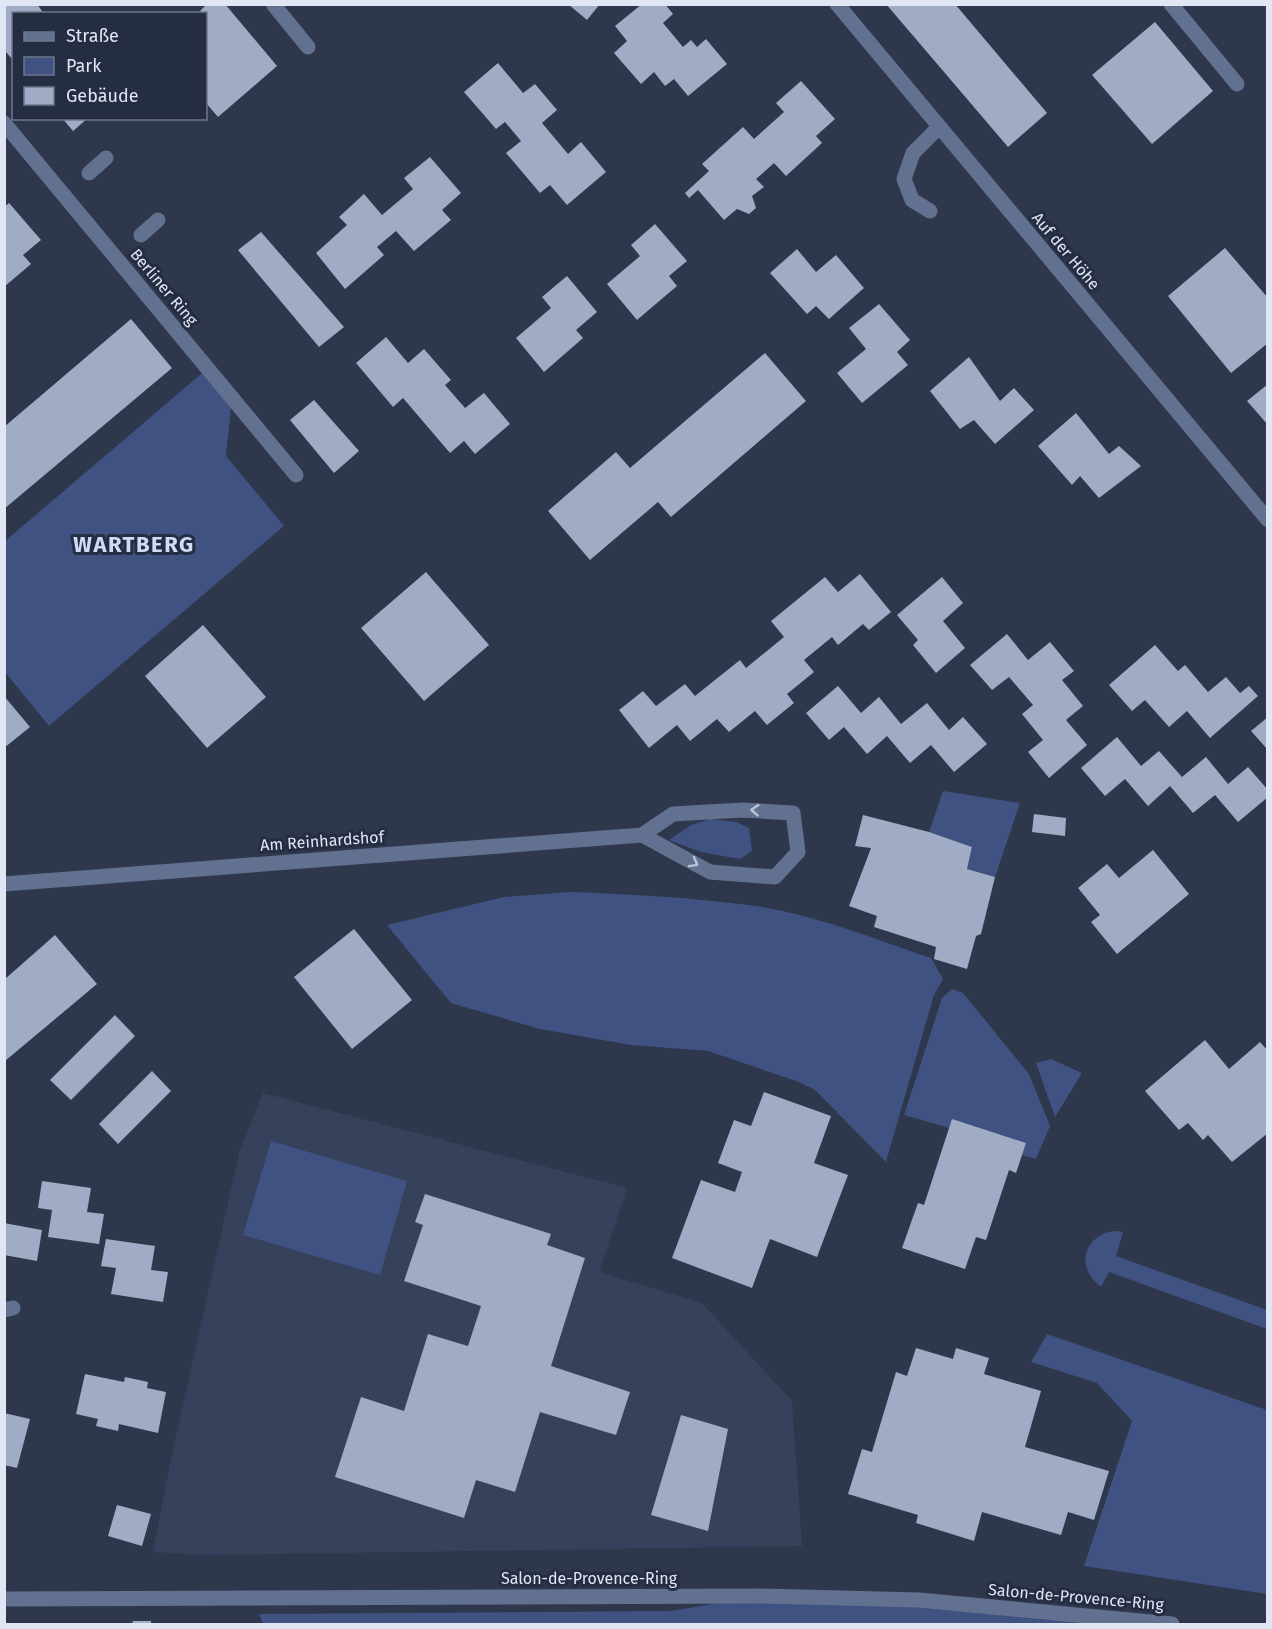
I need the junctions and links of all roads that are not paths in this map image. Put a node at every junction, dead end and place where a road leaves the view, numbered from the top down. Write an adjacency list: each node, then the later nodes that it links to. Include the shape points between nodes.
1 (273, 4): 4 (street)
2 (837, 4): 7 (street, Auf der Höhe)
3 (1171, 4): 5 (street)
4 (308, 46)
5 (1237, 84)
6 (4, 123): 13 (street, Berliner Ring)
7 (939, 127): 10 (street, via 913,153 904,179 912,200); 14 (street, Auf der Höhe)
8 (106, 158): 9 (street)
9 (88, 173)
10 (930, 211)
11 (158, 220): 12 (street)
12 (141, 235)
13 (296, 475)
14 (1268, 520)
15 (642, 835): 15 (street, one-way to 15, via 710,872 775,877 798,852 793,813 743,810 673,814); 16 (street, Am Reinhardshof)
16 (4, 884)
17 (4, 1599): 18 (street, Salon-de-Provence-Ring, via 762,1596 919,1600)
18 (1172, 1624)

